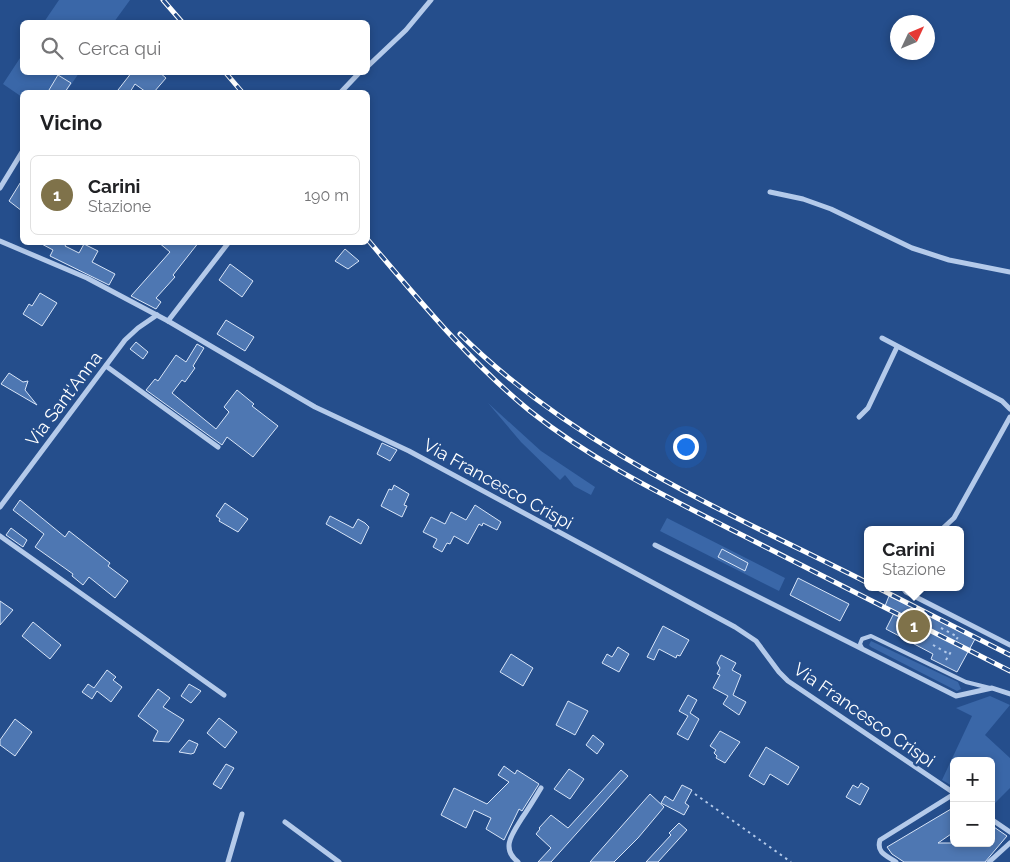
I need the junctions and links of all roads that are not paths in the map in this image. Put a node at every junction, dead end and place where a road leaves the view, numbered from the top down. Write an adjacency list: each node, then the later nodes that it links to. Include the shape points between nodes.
1 (431, 0): 2 (street, via 406,30)
2 (370, 64)
3 (357, 75): 4 (street)
4 (343, 90)
5 (20, 155): 6 (street)
6 (0, 188)
7 (770, 192): 10 (street, via 831,209 912,248 948,260)
8 (0, 241): 11 (street, Via Francesco Crispi, via 87,278)
9 (227, 245): 12 (street)
10 (1010, 272)
11 (158, 315): 12 (street, Via Francesco Crispi); 15 (street, Via Sant'Anna, via 125,340)
12 (168, 321): 31 (street, Via Francesco Crispi, via 315,406 410,451 750,635 788,681)
13 (882, 338): 14 (street)
14 (897, 347): 16 (street, via 1002,401); 17 (street, via 868,408)
15 (106, 366): 19 (street); 20 (street, Via Sant'Anna)
16 (1010, 409)
17 (859, 417)
18 (1010, 417): 21 (street, via 954,518)
19 (218, 447)
20 (0, 507)
21 (945, 526)
22 (0, 536): 29 (street)
23 (655, 545): 26 (street)
24 (905, 591): 25 (street)
25 (1010, 645)
26 (871, 654): 27 (street, via 956,696); 27 (lane, via 860,644 867,636 876,637 966,682)
27 (992, 688): 28 (street)
28 (1010, 694)
29 (224, 695)
30 (541, 788): 40 (street, via 508,843)
31 (950, 791)
32 (950, 796): 41 (street, via 880,840 880,852)
33 (242, 814): 38 (street)
34 (286, 822): 39 (street)
35 (995, 822): 36 (street)
36 (1010, 832)
37 (1010, 843): 42 (street)
38 (228, 862)
39 (339, 862)
40 (518, 862)
41 (896, 862)
42 (989, 862)

